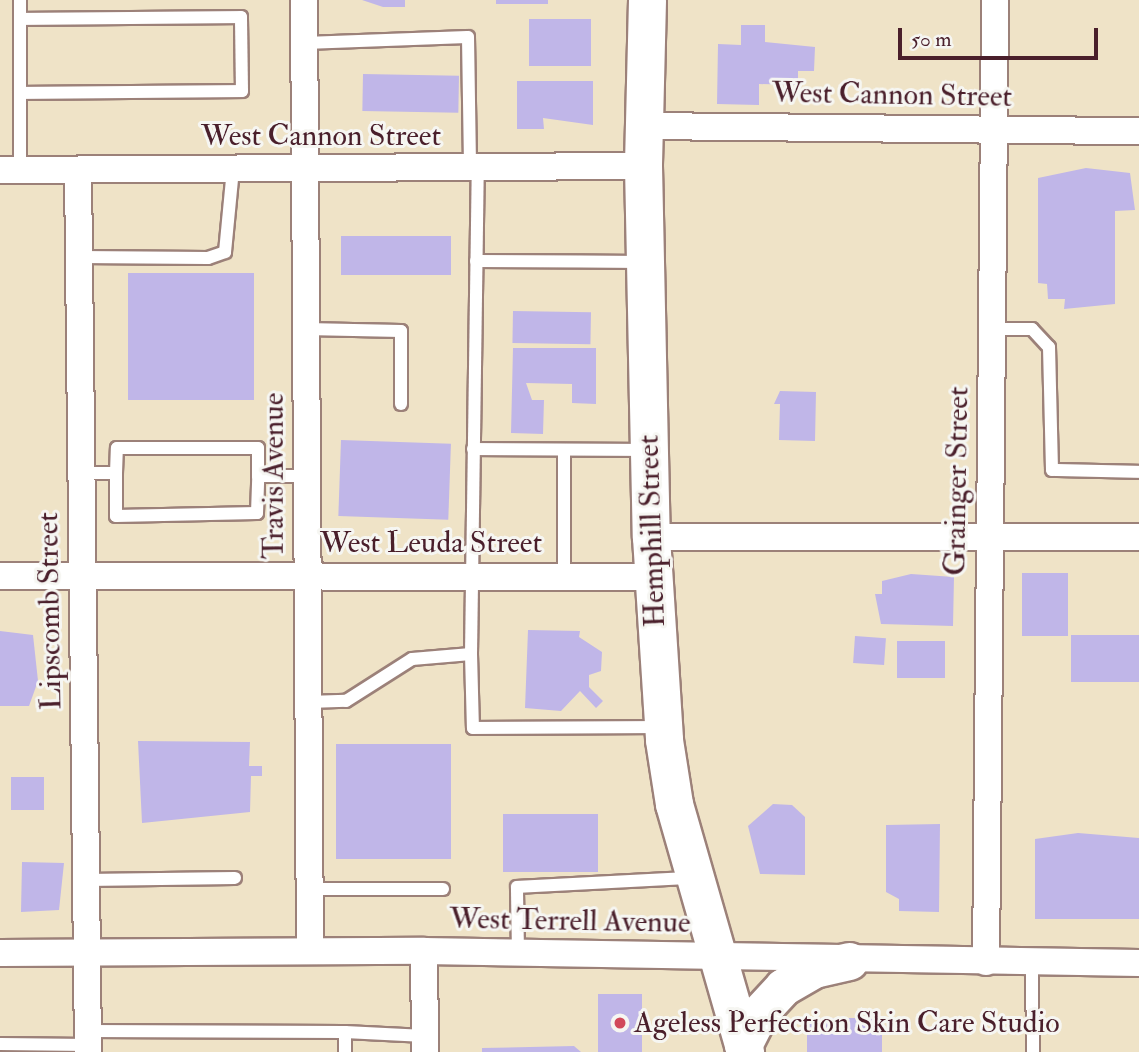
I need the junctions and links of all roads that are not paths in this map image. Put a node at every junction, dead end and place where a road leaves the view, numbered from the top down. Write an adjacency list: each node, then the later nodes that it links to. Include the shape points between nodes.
1 (20, 0): 5 (lane)
2 (304, 0): 6 (street, Travis Avenue)
3 (647, 0): 8 (main road, Hemphill Street)
4 (995, 0): 9 (street, Grainger Street)
5 (20, 19): 7 (lane); 7 (lane, via 241,17 243,91)
6 (304, 43): 12 (lane, via 468,37); 14 (street, Travis Avenue)
7 (20, 93): 15 (lane)
8 (644, 126): 9 (street, West Cannon Street); 11 (main road, Hemphill Street)
9 (994, 129): 10 (street, West Cannon Street); 21 (street, Grainger Street)
10 (1139, 131)
11 (643, 166): 12 (street, West Cannon Street); 19 (main road, Hemphill Street)
12 (474, 168): 14 (street, West Cannon Street); 18 (lane)
13 (233, 169): 14 (street, West Cannon Street); 16 (street, West Cannon Street); 17 (lane, via 225,252 208,258)
14 (306, 169): 20 (street, Travis Avenue)
15 (10, 170): 16 (street, West Cannon Street)
16 (78, 170): 17 (street, Lipscomb Street)
17 (79, 257): 27 (street, Lipscomb Street)
18 (476, 261): 19 (lane); 23 (lane)
19 (645, 262): 25 (main road, Hemphill Street)
20 (306, 329): 22 (lane, via 401,331); 30 (street, Travis Avenue)
21 (992, 330): 26 (lane, via 1032,330 1049,347 1052,470); 31 (street, Grainger Street)
22 (401, 404)
23 (473, 449): 24 (lane); 37 (lane)
24 (564, 450): 25 (lane); 38 (lane)
25 (649, 450): 32 (main road, Hemphill Street)
26 (1139, 472)
27 (81, 473): 28 (lane); 35 (street, Lipscomb Street)
28 (116, 473): 29 (lane, via 117,448 258,448); 29 (lane, via 116,516 257,513)
29 (258, 476): 30 (lane)
30 (307, 476): 36 (street, Travis Avenue)
31 (990, 536): 32 (street); 33 (street); 55 (street, Grainger Street)
32 (651, 537): 39 (main road, Hemphill Street)
33 (1139, 537)
34 (0, 576): 35 (street, West Leuda Street)
35 (82, 576): 36 (street, West Leuda Street); 45 (street, Lipscomb Street)
36 (308, 576): 37 (street, West Leuda Street); 41 (street, Travis Avenue)
37 (471, 576): 38 (street, West Leuda Street); 40 (lane)
38 (564, 576): 39 (street, West Leuda Street)
39 (652, 577): 42 (main road, Hemphill Street)
40 (471, 654): 41 (lane, via 412,659 346,701); 42 (lane, via 473,728)
41 (308, 702): 46 (street, Travis Avenue)
42 (663, 726): 44 (main road, Hemphill Street, via 674,804)
43 (235, 878): 45 (lane)
44 (695, 878): 52 (lane, via 609,886 517,887); 53 (main road, Hemphill Street)
45 (86, 880): 48 (street, Lipscomb Street)
46 (309, 889): 47 (lane); 49 (street, Travis Avenue)
47 (443, 889)
48 (86, 951): 49 (street, West Terrell Avenue); 51 (street, West Terrell Avenue); 59 (street, Lipscomb Street)
49 (310, 951): 50 (street, West Terrell Avenue)
50 (424, 951): 52 (street, West Terrell Avenue); 61 (street)
51 (0, 953)
52 (518, 954): 53 (street, West Terrell Avenue)
53 (719, 957): 54 (street, West Terrell Avenue); 62 (main road, Hemphill Street)
54 (849, 961): 55 (street, West Terrell Avenue); 62 (main road, via 814,969 783,987 759,1013)
55 (986, 962): 56 (street, West Terrell Avenue)
56 (1032, 962): 57 (street, West Terrell Avenue); 64 (lane)
57 (1139, 963)
58 (345, 1032): 59 (lane); 61 (lane); 63 (lane)
59 (88, 1043): 60 (lane)
60 (0, 1044)
61 (425, 1044)
62 (744, 1049)
63 (345, 1052)
64 (1033, 1052)

